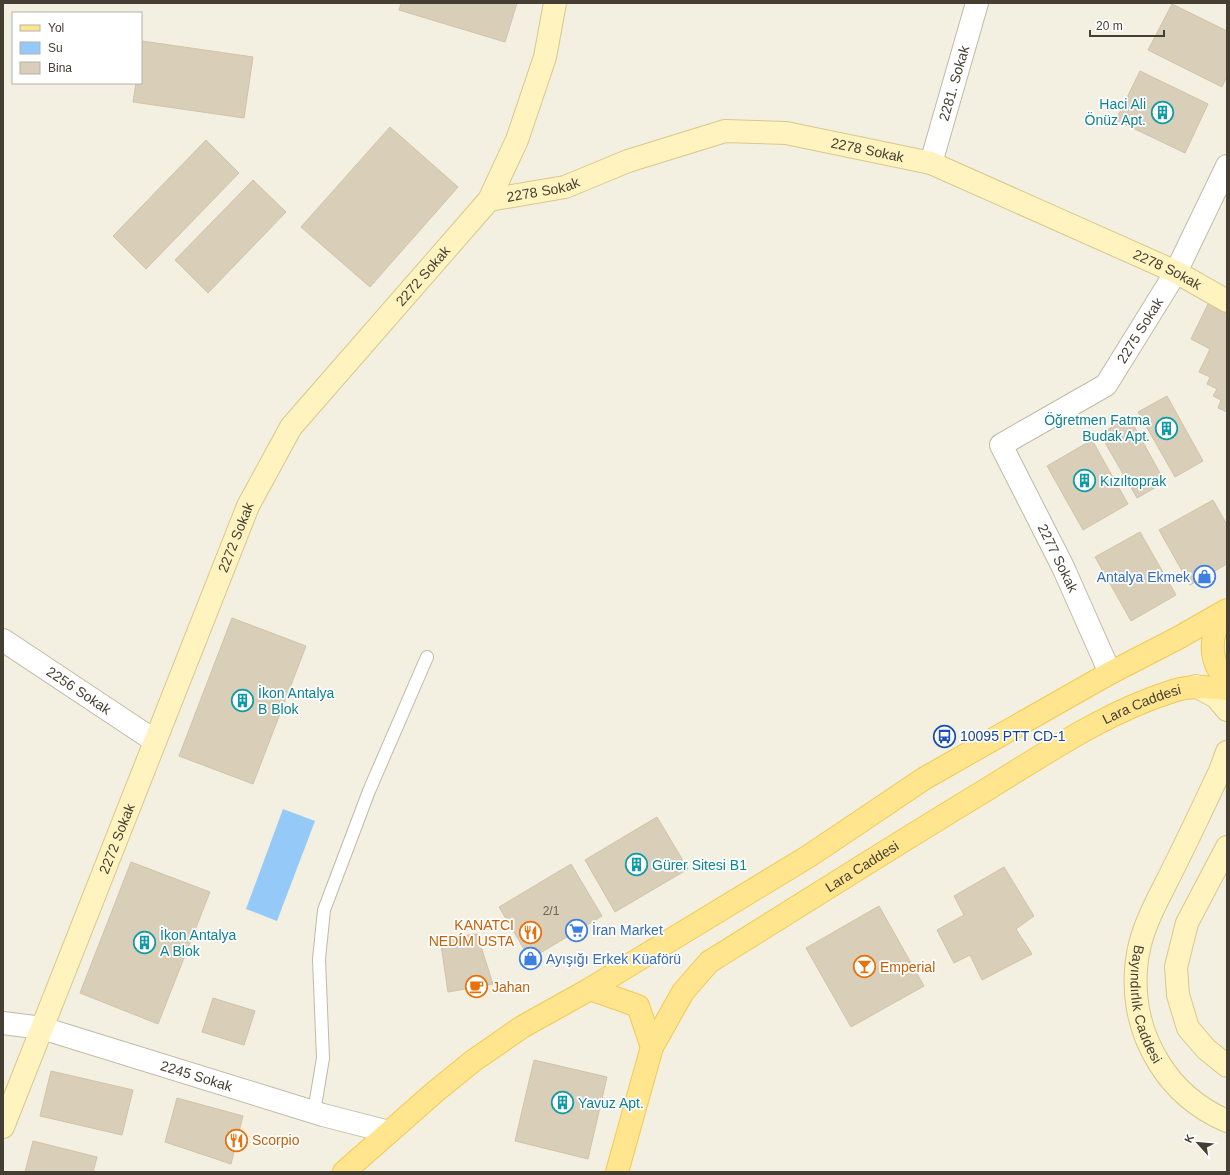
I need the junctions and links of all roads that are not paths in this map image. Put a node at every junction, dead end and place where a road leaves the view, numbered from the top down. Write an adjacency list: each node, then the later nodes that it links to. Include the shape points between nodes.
1 (555, 3): 5 (street, 2272 Sokak, via 545,57 517,140)
2 (977, 3): 3 (street, 2281. Sokak)
3 (931, 163): 5 (street, 2278 Sokak, via 786,133 725,131 628,161 565,187); 6 (street, 2278 Sokak)
4 (1227, 166): 6 (street, 2275 Sokak)
5 (489, 200): 16 (street, 2272 Sokak, via 291,427 248,506)
6 (1176, 272): 7 (street, 2278 Sokak); 8 (street, 2275 Sokak, via 1106,385)
7 (1227, 301)
8 (1001, 445): 12 (street, 2277 Sokak, via 1063,567)
9 (1227, 611): 12 (main road); 13 (main road, via 1214,631 1212,647)
10 (3, 640): 16 (street, 2256 Sokak)
11 (427, 657): 24 (lane, via 368,791 324,910 319,959 323,1058)
12 (1110, 672): 19 (main road, via 925,778 809,856)
13 (1224, 684): 14 (main road, Lara Caddesi)
14 (1196, 686): 15 (street, via 1216,697); 22 (main road, Lara Caddesi, via 1174,691 1118,713 1069,739 708,962 683,992)
15 (1227, 710)
16 (156, 741): 21 (street, 2272 Sokak)
17 (1227, 752): 25 (street, Bayındırlık Caddesi, via 1220,772 1152,913 1140,944 1135,977 1138,1012 1148,1045 1166,1075 1192,1101)
18 (1227, 847): 23 (street, Bayındırlık Caddesi, via 1187,923 1176,967 1178,995 1188,1028 1206,1049)
19 (590, 989): 22 (main road, via 638,1006); 27 (main road, via 522,1027 473,1061)
20 (3, 1023): 21 (street, 2245 Sokak)
21 (42, 1028): 24 (street, 2245 Sokak); 26 (street, 2272 Sokak)
22 (652, 1048): 29 (main road, Lara Caddesi)
23 (1227, 1066)
24 (314, 1112): 27 (street, 2245 Sokak)
25 (1227, 1121)
26 (3, 1127)
27 (389, 1132): 28 (main road)
28 (344, 1172)
29 (617, 1172)

